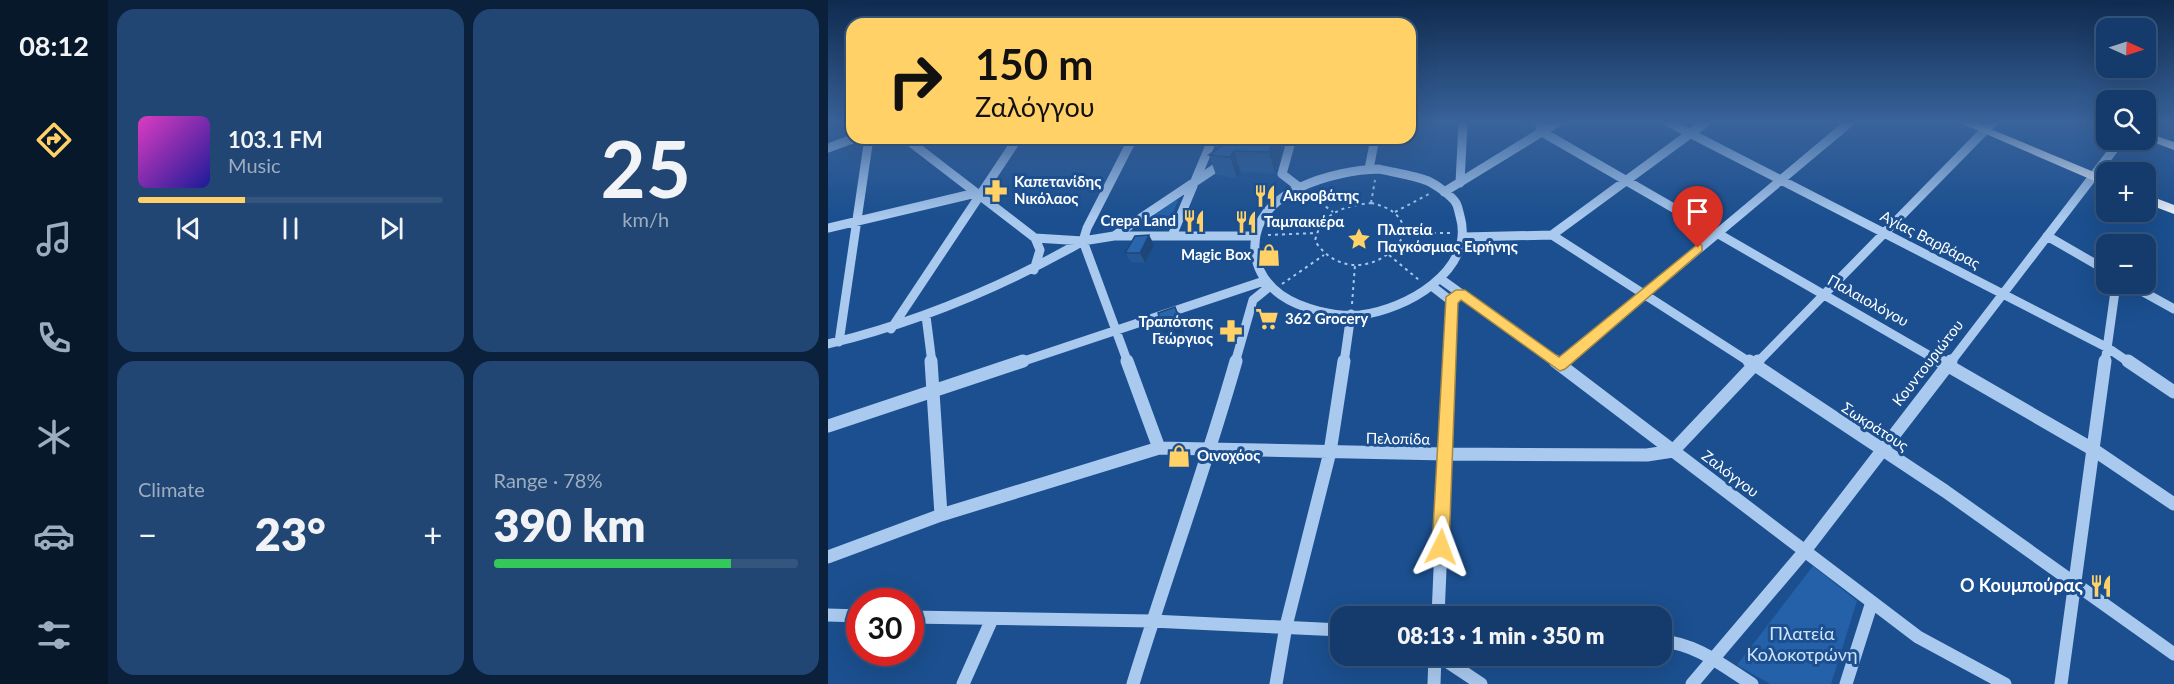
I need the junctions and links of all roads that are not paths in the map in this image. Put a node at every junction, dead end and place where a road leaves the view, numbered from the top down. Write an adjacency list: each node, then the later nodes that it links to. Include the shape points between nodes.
1 (867, 154): 29 (street)
2 (926, 154): 26 (street)
3 (1007, 154): 26 (street)
4 (1125, 154): 40 (street)
5 (1207, 154): 20 (street)
6 (1288, 154): 24 (street, via 1282,174)
7 (1374, 154): 18 (street)
8 (1461, 154): 23 (street)
9 (1502, 154): 23 (street)
10 (1583, 154): 22 (street, Παλαιολόγου)
11 (1664, 154): 22 (street)
12 (1729, 154): 21 (street, Αγίας Βαρβάρας)
13 (1813, 154): 21 (street)
14 (1962, 154): 31 (street)
15 (2045, 154): 19 (main road)
16 (2111, 154): 19 (street, Κουντουριώτου)
17 (1233, 156): 20 (street)
18 (1374, 169): 24 (street, via 1326,176); 25 (street, via 1418,177)
19 (2094, 177): 38 (street, Κουντουριώτου)
20 (1197, 179): 35 (street); 36 (street)
21 (1782, 181): 31 (street, Αγίας Βαρβάρας); 32 (street)
22 (1627, 182): 32 (street, Παλαιολόγου); 34 (street)
23 (1460, 183): 25 (street)
24 (1299, 187): 37 (street, via 1267,214)
25 (1441, 190): 33 (street, via 1461,215)
26 (979, 194): 29 (street); 39 (street); 54 (street)
27 (2156, 203): 28 (main road)
28 (2174, 210)
29 (857, 221): 30 (street); 56 (street)
30 (828, 228)
31 (1884, 233): 46 (street, Αγίας Βαρβάρας); 47 (street)
32 (1716, 234): 45 (street); 47 (street, Παλαιολόγου)
33 (1465, 235): 34 (street); 43 (street, via 1458,259)
34 (1552, 235): 45 (street, Σωκράτους)
35 (1114, 236): 36 (street); 40 (street)
36 (1173, 236): 37 (street)
37 (1256, 236): 44 (street, via 1256,267)
38 (2047, 236): 41 (street); 46 (street, Κουντουριώτου)
39 (1035, 238): 40 (street); 42 (street, via 1040,250)
40 (1083, 241): 42 (street); 55 (street)
41 (2096, 264)
42 (1034, 270): 53 (street)
43 (1435, 285): 50 (street, Ζαλόγγου); 52 (street, via 1394,307)
44 (1269, 286): 52 (street, via 1284,299 1315,311); 55 (street); 66 (street, via 1253,300)
45 (1644, 293): 58 (street); 60 (street, Σωκράτους)
46 (2003, 293): 57 (street, Αγίας Βαρβάρας); 59 (street, Κουντουριώτου)
47 (1822, 294): 59 (street, Παλαιολόγου); 60 (street)
48 (2115, 294): 57 (street)
49 (2147, 294): 51 (street)
50 (1456, 297): 58 (street, Ζαλόγγου); 70 (street, via 1452,305)
51 (2174, 309)
52 (1351, 314): 69 (street)
53 (926, 316): 54 (street); 61 (street)
54 (891, 329): 56 (street)
55 (1116, 331): 61 (street); 64 (street)
56 (834, 343)
57 (2108, 348): 62 (street, Αγίας Βαρβάρας); 67 (street)
58 (1560, 365): 68 (street, Ζαλόγγου)
59 (1948, 365): 65 (street, Κουντουριώτου); 67 (street, Παλαιολόγου)
60 (1754, 366): 65 (street, Σωκράτους); 68 (street)
61 (935, 391): 63 (street); 72 (street)
62 (2174, 392)
63 (828, 426)
64 (1159, 448): 66 (street, Πελοπίδα); 72 (street, Πελοπίδα)
65 (1883, 449): 73 (street, Κουντουριώτου); 75 (street, Σωκράτους)
66 (1211, 450): 69 (street, Πελοπίδα); 82 (street)
67 (2094, 450): 71 (street, Παλαιολόγου); 75 (street)
68 (1673, 452): 70 (street, Πελοπίδα); 73 (street, Ζαλόγγου)
69 (1330, 453): 70 (street, Πελοπίδα); 83 (street)
70 (1445, 454): 77 (street)
71 (2174, 504)
72 (941, 515): 74 (street, Πελοπίδα)
73 (1804, 552): 76 (street, Ζαλόγγου); 87 (street, Κουντουριώτου)
74 (828, 557)
75 (2074, 580): 86 (street, Σωκράτους); 99 (street)
76 (1872, 602): 97 (street); 98 (street, Ζαλόγγου, via 1918,637)
77 (1437, 606)
78 (846, 617): 80 (street)
79 (924, 617): 81 (street)
80 (830, 619)
81 (992, 619): 82 (street); 90 (street)
82 (1152, 621): 83 (street); 91 (street)
83 (1286, 626): 84 (street); 92 (street)
84 (1330, 629)
85 (1672, 641): 87 (street, via 1684,643)
86 (2174, 654)
87 (1713, 660): 95 (street, Κουντουριώτου); 96 (street)
88 (1436, 666): 93 (street)
89 (1453, 666): 94 (street)
90 (963, 684)
91 (1133, 684)
92 (1276, 684)
93 (1434, 684)
94 (1481, 684)
95 (1692, 684)
96 (1752, 684)
97 (1846, 684)
98 (2005, 684)
99 (2061, 684)

